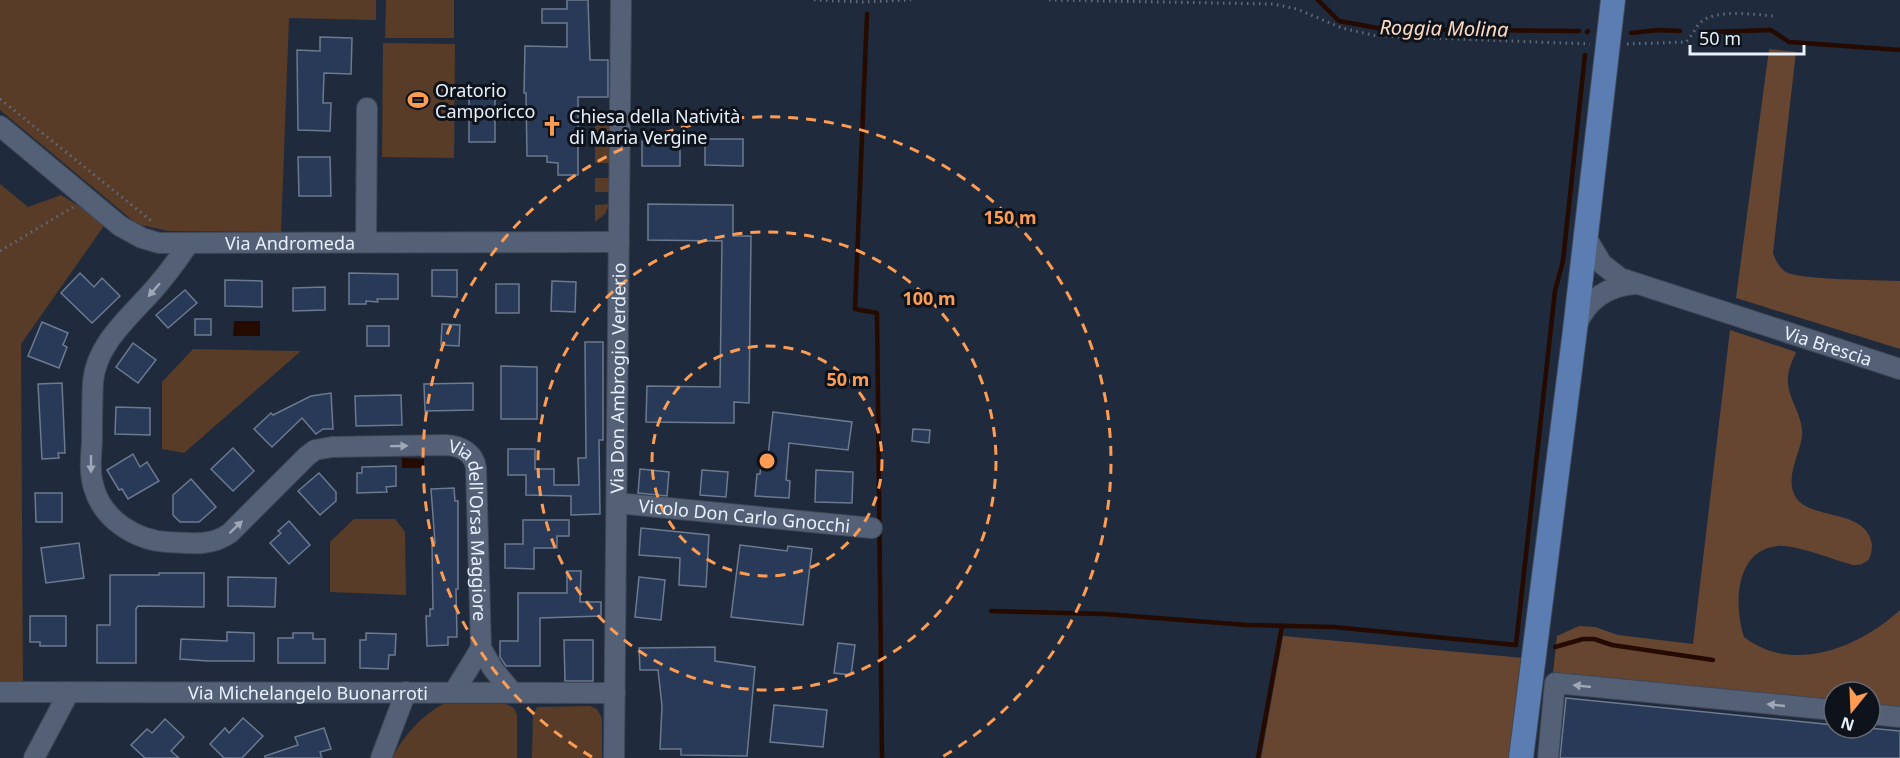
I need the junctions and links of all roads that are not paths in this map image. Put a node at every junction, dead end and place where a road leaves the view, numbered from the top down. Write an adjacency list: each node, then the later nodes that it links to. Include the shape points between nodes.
1 (621, 0): 7 (street, Via Don Ambrogio Verderio)
2 (1614, 0): 5 (main road)
3 (367, 108): 6 (street)
4 (0, 126): 8 (street, Via Andromeda, via 126,230 164,243)
5 (1587, 237): 9 (street, Via Brescia, via 1602,264); 10 (main road)
6 (366, 242): 7 (street, Via Andromeda, via 586,234); 8 (street, Via Andromeda)
7 (619, 242): 12 (street, Via Don Ambrogio Verderio)
8 (189, 243): 14 (street, Via dell'Orsa Maggiore, one-way to 14, via 166,276 110,339 96,367 91,473 95,493 104,507 124,529 143,538 204,543 230,533 315,450 454,446 470,455 476,468)
9 (1636, 284): 10 (street, via 1617,286 1600,295 1581,315); 11 (street, Via Brescia)
10 (1575, 330): 27 (main road)
11 (1900, 369)
12 (617, 503): 13 (street, Vicolo Don Carlo Gnocchi); 20 (street, Via Don Ambrogio Verderio)
13 (872, 528)
14 (481, 648): 18 (street); 19 (street, Via dell'Orsa Maggiore)
15 (0, 692): 16 (street, Via Michelangelo Buonarroti)
16 (69, 692): 17 (street, Via Michelangelo Buonarroti); 24 (street)
17 (406, 692): 18 (street, Via Michelangelo Buonarroti); 25 (street)
18 (454, 692): 19 (street, Via Michelangelo Buonarroti)
19 (512, 692): 20 (street, Via Michelangelo Buonarroti)
20 (615, 693): 26 (street, Via Don Ambrogio Verderio)
21 (1822, 709): 28 (street, one-way to 28, via 1555,683)
22 (1882, 715): 23 (street)
23 (1900, 717)
24 (34, 758)
25 (381, 758)
26 (614, 758)
27 (1521, 758)
28 (1548, 758)

